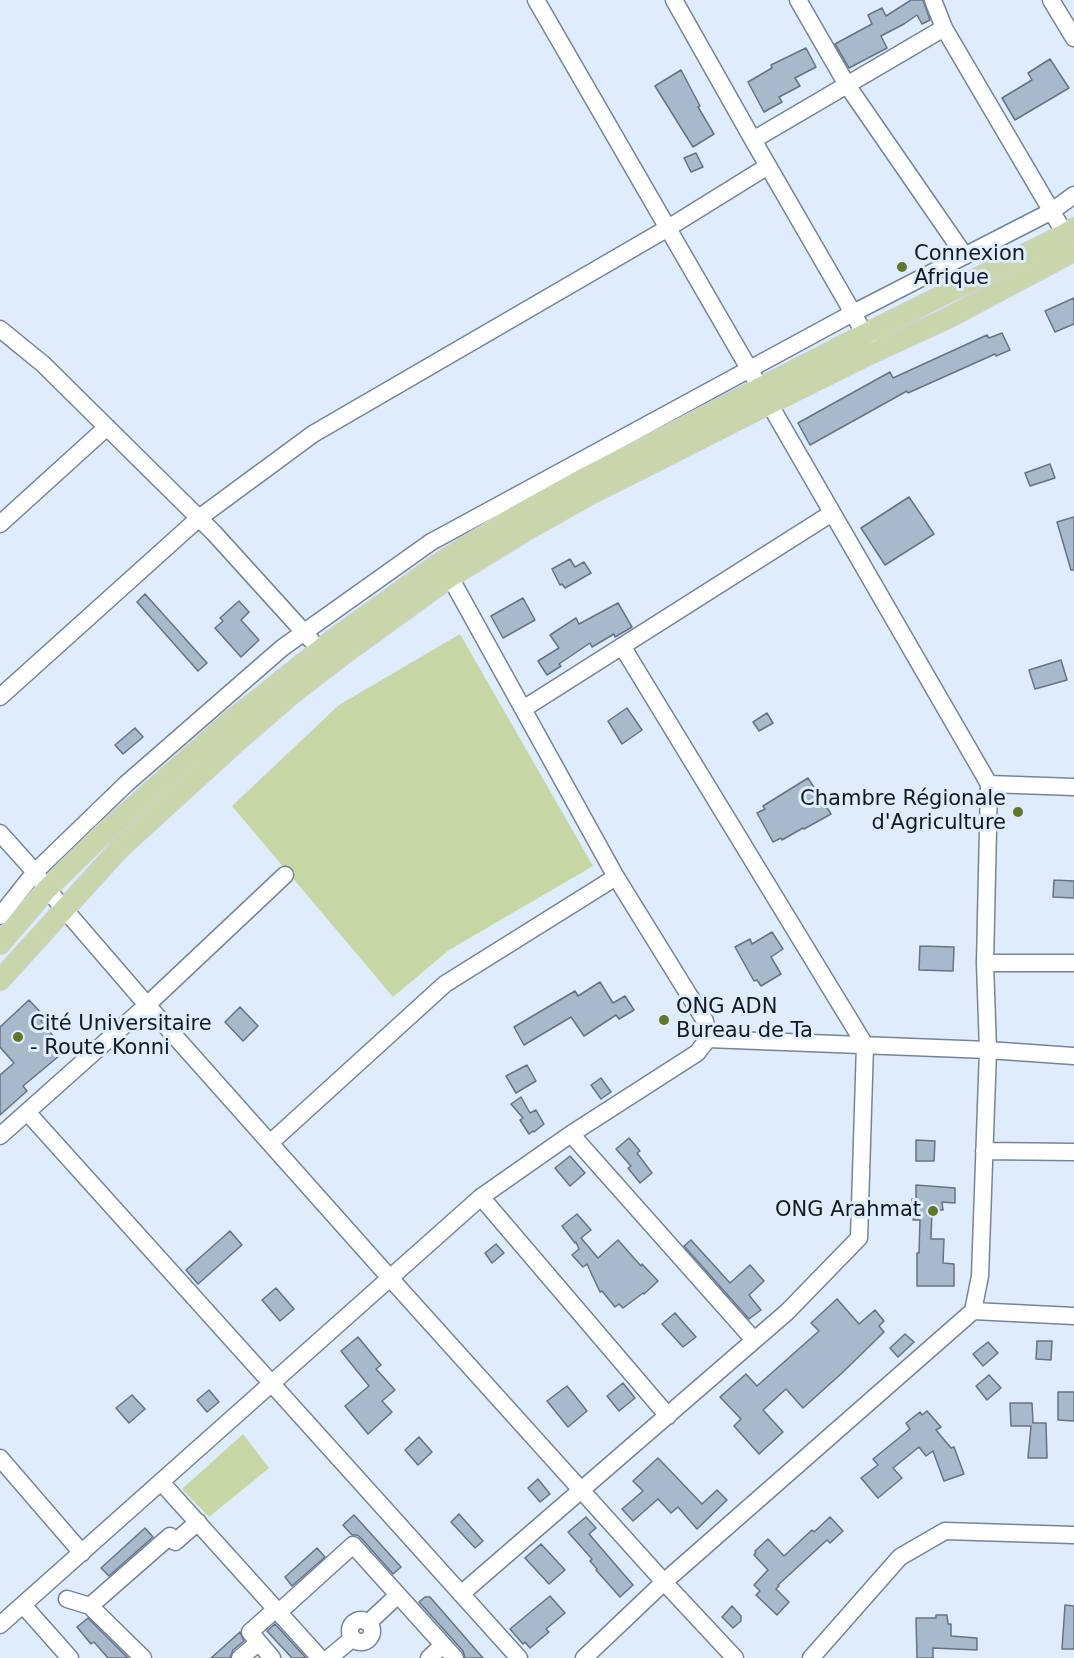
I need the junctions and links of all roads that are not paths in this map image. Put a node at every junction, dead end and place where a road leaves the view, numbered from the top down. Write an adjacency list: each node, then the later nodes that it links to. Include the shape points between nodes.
1 (536, 0): 13 (street)
2 (674, 0): 9 (street)
3 (798, 0): 8 (street)
4 (933, 0): 6 (street)
5 (1051, 0): 7 (street)
6 (944, 28): 8 (street); 12 (street)
7 (1074, 38)
8 (847, 85): 9 (street); 15 (street)
9 (753, 140): 10 (street)
10 (768, 166): 13 (street); 16 (street)
11 (1074, 195): 12 (street)
12 (1052, 211): 14 (street); 15 (street)
13 (668, 228): 20 (street); 24 (street, via 313,434)
14 (1071, 243): 17 (main road); 19 (main road, via 946,319)
15 (965, 256): 16 (street)
16 (854, 313): 17 (street); 20 (street)
17 (865, 334): 19 (street); 21 (main road)
18 (2, 335): 22 (street, via 43,364)
19 (874, 352): 21 (main road)
20 (749, 369): 21 (street); 27 (street, via 431,542)
21 (765, 396): 23 (street); 26 (main road, via 581,480 516,516)
22 (107, 427): 24 (street); 25 (street)
23 (832, 513): 28 (street); 33 (street)
24 (199, 518): 27 (street); 30 (street)
25 (0, 524)
26 (446, 569): 29 (main road); 31 (street)
27 (304, 632): 29 (street); 36 (street, via 126,784)
28 (622, 646): 31 (street); 48 (street)
29 (325, 657): 32 (main road)
30 (0, 697)
31 (523, 709): 38 (street)
32 (234, 731): 39 (main road, via 104,834); 40 (main road)
33 (989, 784): 34 (street); 43 (street)
34 (1074, 787)
35 (0, 833): 36 (street)
36 (35, 872): 39 (street); 41 (street)
37 (285, 875): 46 (street)
38 (616, 877): 47 (street, via 705,1020); 54 (street, via 445,984)
39 (47, 890): 40 (street); 42 (main road)
40 (65, 909): 45 (main road); 46 (street)
41 (0, 916)
42 (0, 944)
43 (985, 963): 44 (street); 49 (street)
44 (1074, 963)
45 (0, 980)
46 (147, 1005): 51 (street); 54 (street)
47 (708, 1039): 48 (street); 52 (street, via 697,1053)
48 (865, 1045): 49 (street); 61 (street, via 859,1238 788,1312)
49 (988, 1050): 50 (street); 55 (street)
50 (1074, 1056)
51 (27, 1112): 53 (street); 62 (street)
52 (571, 1134): 57 (street); 61 (street)
53 (0, 1136)
54 (270, 1143): 58 (street)
55 (984, 1151): 56 (street); 59 (street, via 980,1276)
56 (1074, 1152)
57 (481, 1197): 58 (street); 63 (street)
58 (390, 1278): 62 (street); 66 (street)
59 (973, 1311): 60 (street); 70 (street)
60 (1074, 1316)
61 (754, 1340): 63 (street)
62 (271, 1383): 65 (street); 71 (street)
63 (668, 1416): 66 (street)
64 (0, 1458): 69 (street)
65 (161, 1482): 67 (street); 69 (street)
66 (582, 1489): 70 (street); 71 (street)
67 (198, 1522): 75 (street, via 175,1542 170,1536); 76 (street)
68 (1074, 1535): 91 (street, via 945,1531 900,1557)
69 (82, 1552): 74 (street)
70 (664, 1582): 89 (street); 90 (street)
71 (461, 1594): 88 (street)
72 (398, 1595): 76 (street, via 353,1545); 79 (street); 85 (street, via 368,1623 368,1639 358,1642 353,1638)
73 (67, 1599): 75 (street)
74 (23, 1605): 77 (street); 80 (street)
75 (90, 1606): 81 (street)
76 (277, 1610): 78 (street, via 250,1632); 84 (street)
77 (0, 1625)
78 (258, 1642): 82 (street); 83 (street)
79 (443, 1645): 86 (street); 87 (street)
80 (70, 1658)
81 (143, 1658)
82 (240, 1658)
83 (272, 1658)
84 (320, 1658)
85 (329, 1658)
86 (429, 1658)
87 (455, 1658)
88 (519, 1658)
89 (584, 1658)
90 (735, 1658)
91 (810, 1658)

